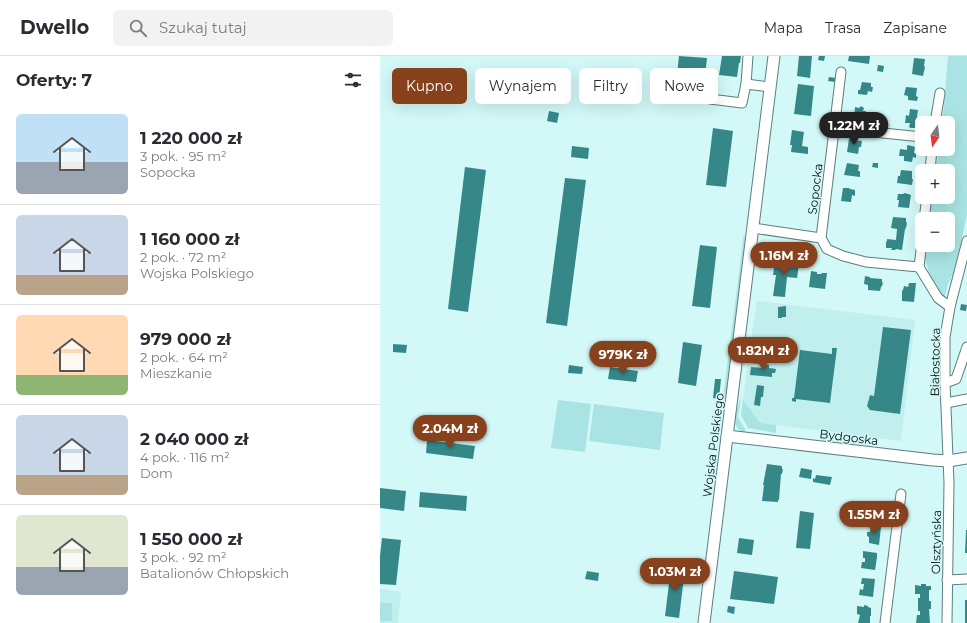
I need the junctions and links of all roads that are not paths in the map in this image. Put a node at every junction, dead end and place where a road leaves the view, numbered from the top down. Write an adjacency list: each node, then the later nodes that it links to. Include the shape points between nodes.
1 (748, 56): 4 (street)
2 (774, 56): 5 (street, Wojska Polskiego)
3 (841, 72): 9 (street, Sopocka)
4 (746, 84): 5 (street); 7 (street, via 742,103)
5 (770, 87): 11 (street, Wojska Polskiego)
6 (940, 93): 8 (street)
7 (718, 101)
8 (936, 116)
9 (834, 128): 10 (street); 12 (street, Sopocka)
10 (915, 136)
11 (752, 228): 12 (street); 21 (street, Wojska Polskiego)
12 (821, 238): 15 (street, via 828,249 844,256 866,262)
13 (967, 241): 16 (street, Białostocka)
14 (921, 252): 15 (street)
15 (919, 267): 16 (street, via 938,298)
16 (950, 308): 18 (street, Białostocka, via 944,337)
17 (967, 347): 18 (street, via 956,378)
18 (945, 383): 20 (street, Białostocka)
19 (967, 399): 20 (street)
20 (946, 403): 23 (street, Białostocka)
21 (727, 436): 23 (street, Bydgoska); 27 (street, Wojska Polskiego)
22 (967, 458): 23 (street, Bydgoska)
23 (948, 461): 26 (street, Olsztyńska)
24 (901, 494): 28 (street)
25 (967, 579): 26 (street)
26 (947, 580): 29 (street, Olsztyńska)
27 (704, 623)
28 (885, 623)
29 (947, 623)

